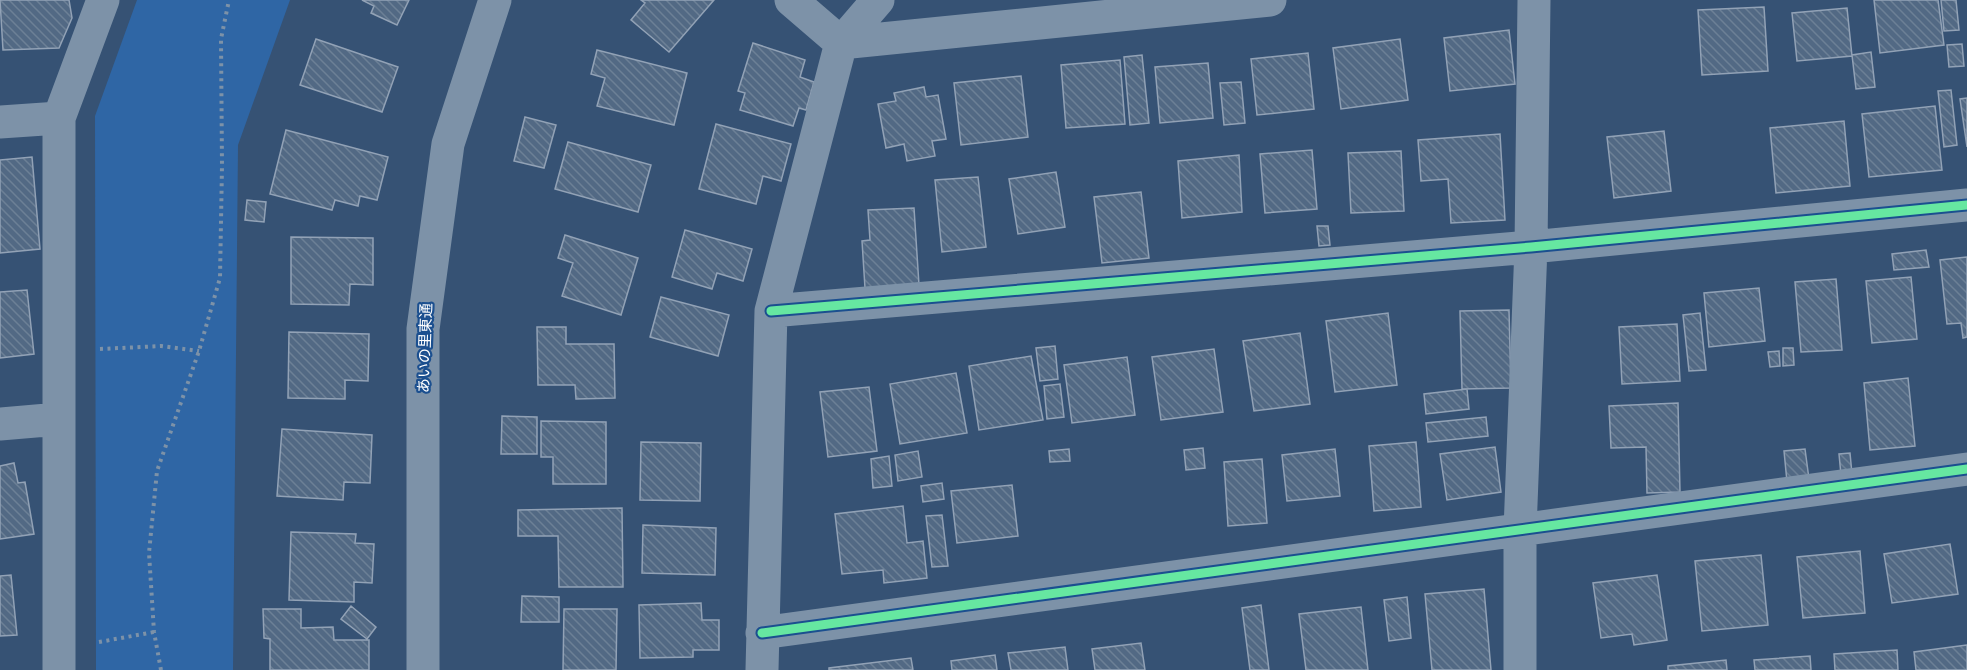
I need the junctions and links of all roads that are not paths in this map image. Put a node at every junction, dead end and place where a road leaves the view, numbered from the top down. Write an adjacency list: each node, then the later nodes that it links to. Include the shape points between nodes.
1 (103, 0): 8 (street)
2 (495, 0): 19 (street, あいの里東通, via 448,144 423,328)
3 (791, 0): 7 (street)
4 (878, 0): 7 (street)
5 (1270, 0): 7 (street)
6 (1534, 0): 11 (street)
7 (841, 43): 12 (street)
8 (59, 118): 9 (street); 13 (street)
9 (0, 122)
10 (1967, 205): 11 (street)
11 (1531, 247): 12 (street); 16 (street)
12 (771, 311): 17 (street)
13 (59, 419): 14 (street); 18 (street)
14 (0, 424)
15 (1967, 469): 16 (street)
16 (1520, 530): 17 (street); 21 (street)
17 (762, 633): 20 (street)
18 (59, 670)
19 (423, 670)
20 (762, 670)
21 (1520, 670)

